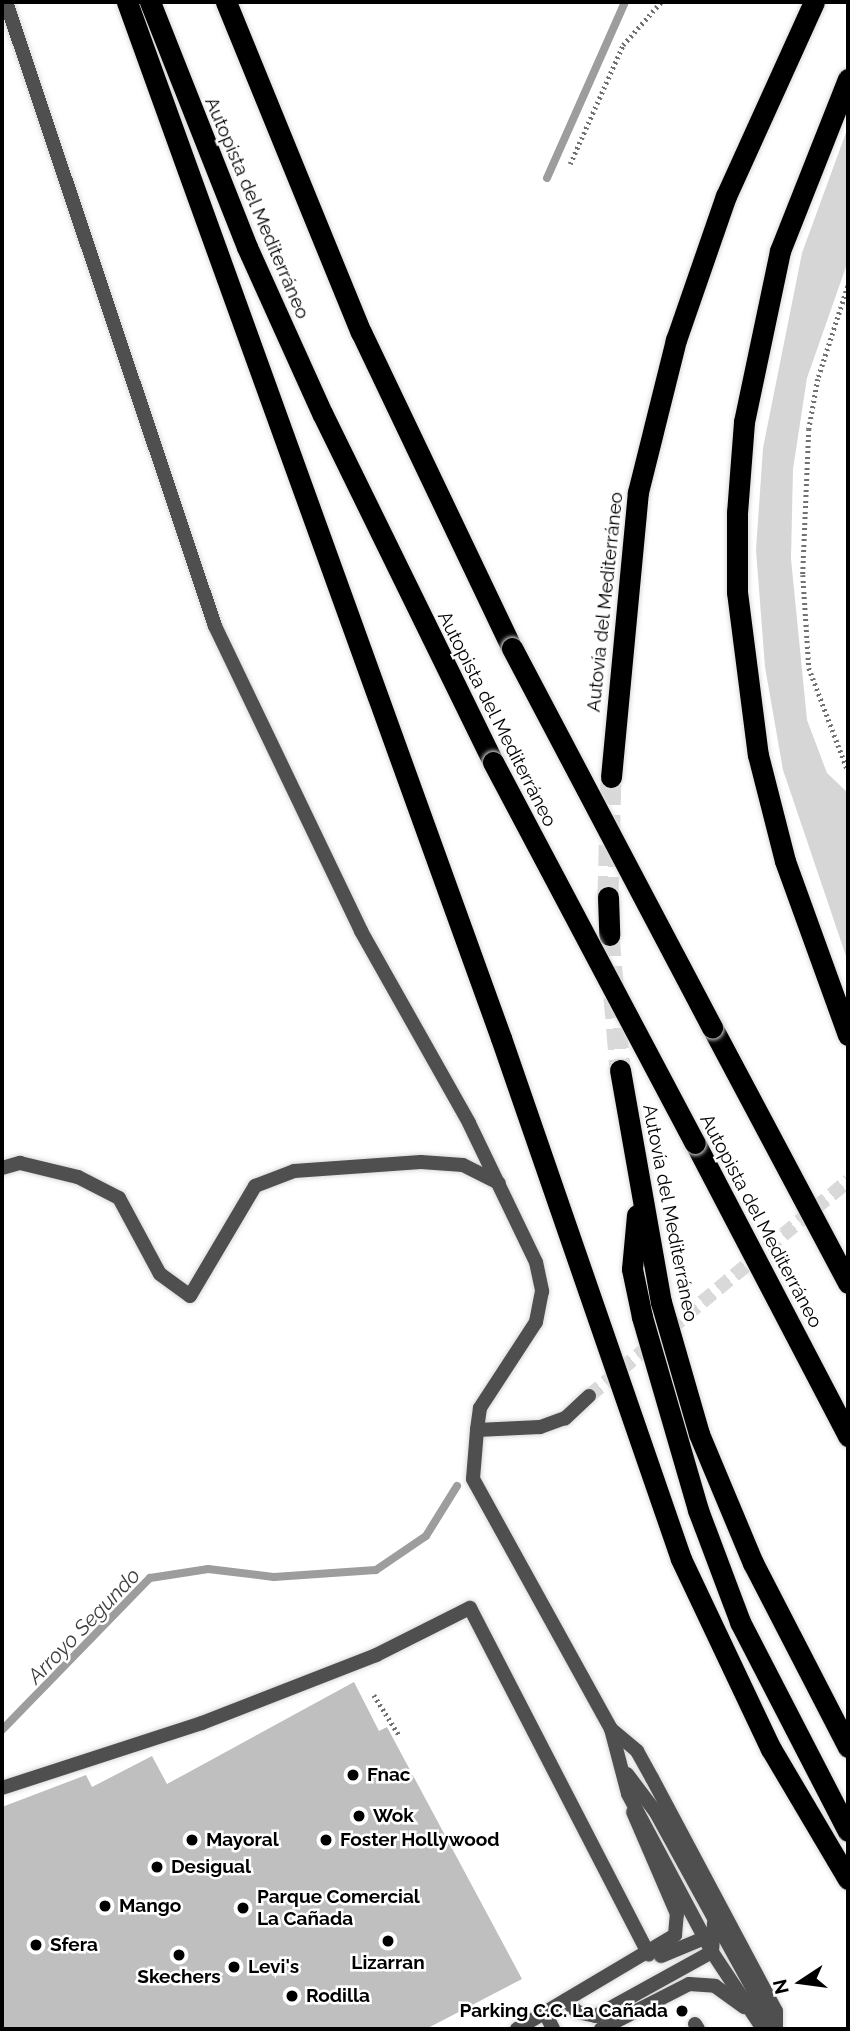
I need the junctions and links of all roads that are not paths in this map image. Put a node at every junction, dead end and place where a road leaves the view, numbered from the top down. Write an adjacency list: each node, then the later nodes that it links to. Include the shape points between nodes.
1 (6, 2): 13 (street, via 215,626 362,931)
2 (127, 2): 25 (highway, via 501,1038 681,1559 771,1749)
3 (150, 2): 18 (highway, Autopista del Mediterráneo, bridge, via 312,391 493,762)
4 (226, 2): 15 (highway, bridge, via 361,332 512,648)
5 (814, 2): 7 (highway, Autovía del Mediterráneo, via 726,196 676,340 638,492)
6 (848, 79): 10 (highway, via 780,251 761,329 744,422 737,592 761,768 785,861)
7 (611, 777)
8 (608, 897): 9 (highway)
9 (609, 935)
10 (848, 1035)
11 (620, 1070): 14 (highway, Autovía del Mediterráneo)
12 (2, 1168): 13 (street, via 20,1163 78,1177 119,1198 160,1274 190,1296 254,1186 294,1171 463,1165)
13 (499, 1183): 17 (street, via 542,1291 536,1322 480,1408)
14 (639, 1192): 20 (highway, Autovía del Mediterráneo, via 661,1301 699,1434 753,1563); 24 (highway, via 632,1269 698,1510 740,1622)
15 (848, 1283)
16 (589, 1396): 17 (street, via 565,1418 540,1427)
17 (477, 1430): 19 (street, via 473,1479 479,1495)
18 (848, 1436)
19 (611, 1729): 21 (street); 38 (street, via 637,1751 652,1778 776,2011)
20 (848, 1747)
21 (622, 1767): 23 (street); 26 (street, via 655,1811)
22 (2, 1788): 28 (street, via 202,1723 376,1655 470,1608)
23 (628, 1794): 26 (street); 28 (street, via 644,1847 678,1919 671,1940)
24 (848, 1831)
25 (848, 1879)
26 (714, 1934): 27 (street); 28 (street, via 664,1956); 38 (street)
27 (712, 1952): 29 (street); 32 (street)
28 (649, 1955): 30 (street)
29 (626, 1999): 31 (street); 34 (street)
30 (566, 2000): 33 (street); 34 (street)
31 (651, 2001): 32 (street, via 702,1983); 34 (street)
32 (744, 2007): 37 (street)
33 (544, 2013): 35 (street); 36 (street)
34 (597, 2025)
35 (517, 2029)
36 (553, 2029)
37 (763, 2029)
38 (776, 2029)

